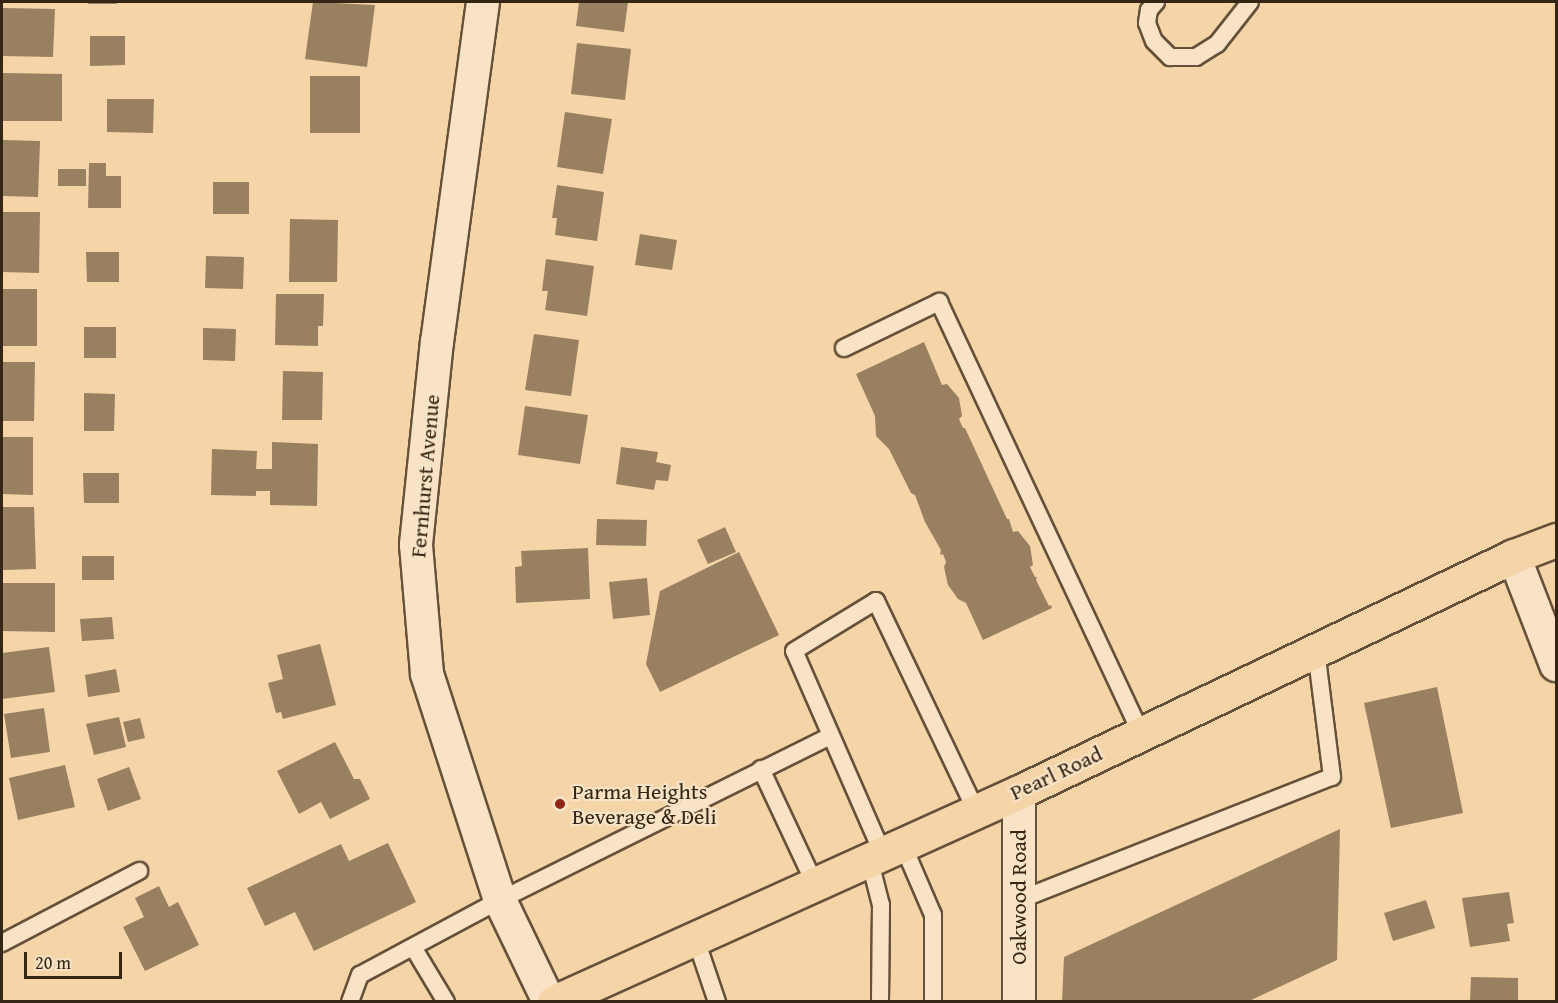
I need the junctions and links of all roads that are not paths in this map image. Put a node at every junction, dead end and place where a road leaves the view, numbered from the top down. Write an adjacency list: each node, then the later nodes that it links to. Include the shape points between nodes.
1 (483, 2): 17 (street, Fernhurst Avenue, via 437,341 416,545 427,674)
2 (1156, 2): 3 (lane, via 1149,10 1148,23 1154,41 1170,57 1196,57 1217,44)
3 (1250, 2)
4 (844, 348): 9 (lane, via 939,302)
5 (1557, 540): 6 (main road, Pearl Road)
6 (1514, 556): 7 (main road, Pearl Road); 8 (street)
7 (1316, 650): 9 (main road, Pearl Road); 18 (lane, via 1332,777)
8 (1557, 665)
9 (1141, 734): 12 (main road, Pearl Road)
10 (831, 736): 11 (lane); 13 (lane, via 794,651 876,601); 14 (lane)
11 (761, 769): 16 (lane); 17 (lane)
12 (1019, 792): 13 (main road, Pearl Road); 18 (street, Oakwood Road)
13 (976, 811): 14 (main road, Pearl Road)
14 (885, 851): 16 (main road, Pearl Road); 26 (lane); 27 (lane, via 933,915)
15 (138, 871): 20 (lane)
16 (814, 882): 19 (main road, Pearl Road)
17 (500, 900): 21 (lane); 24 (street, Fernhurst Avenue)
18 (1019, 900): 28 (street, Oakwood Road)
19 (695, 937): 24 (main road, Pearl Road); 25 (lane)
20 (2, 943)
21 (413, 947): 22 (lane, via 360,975); 23 (lane)
22 (350, 1002)
23 (446, 1002)
24 (552, 1002)
25 (717, 1002)
26 (880, 1002)
27 (933, 1002)
28 (1019, 1002)

